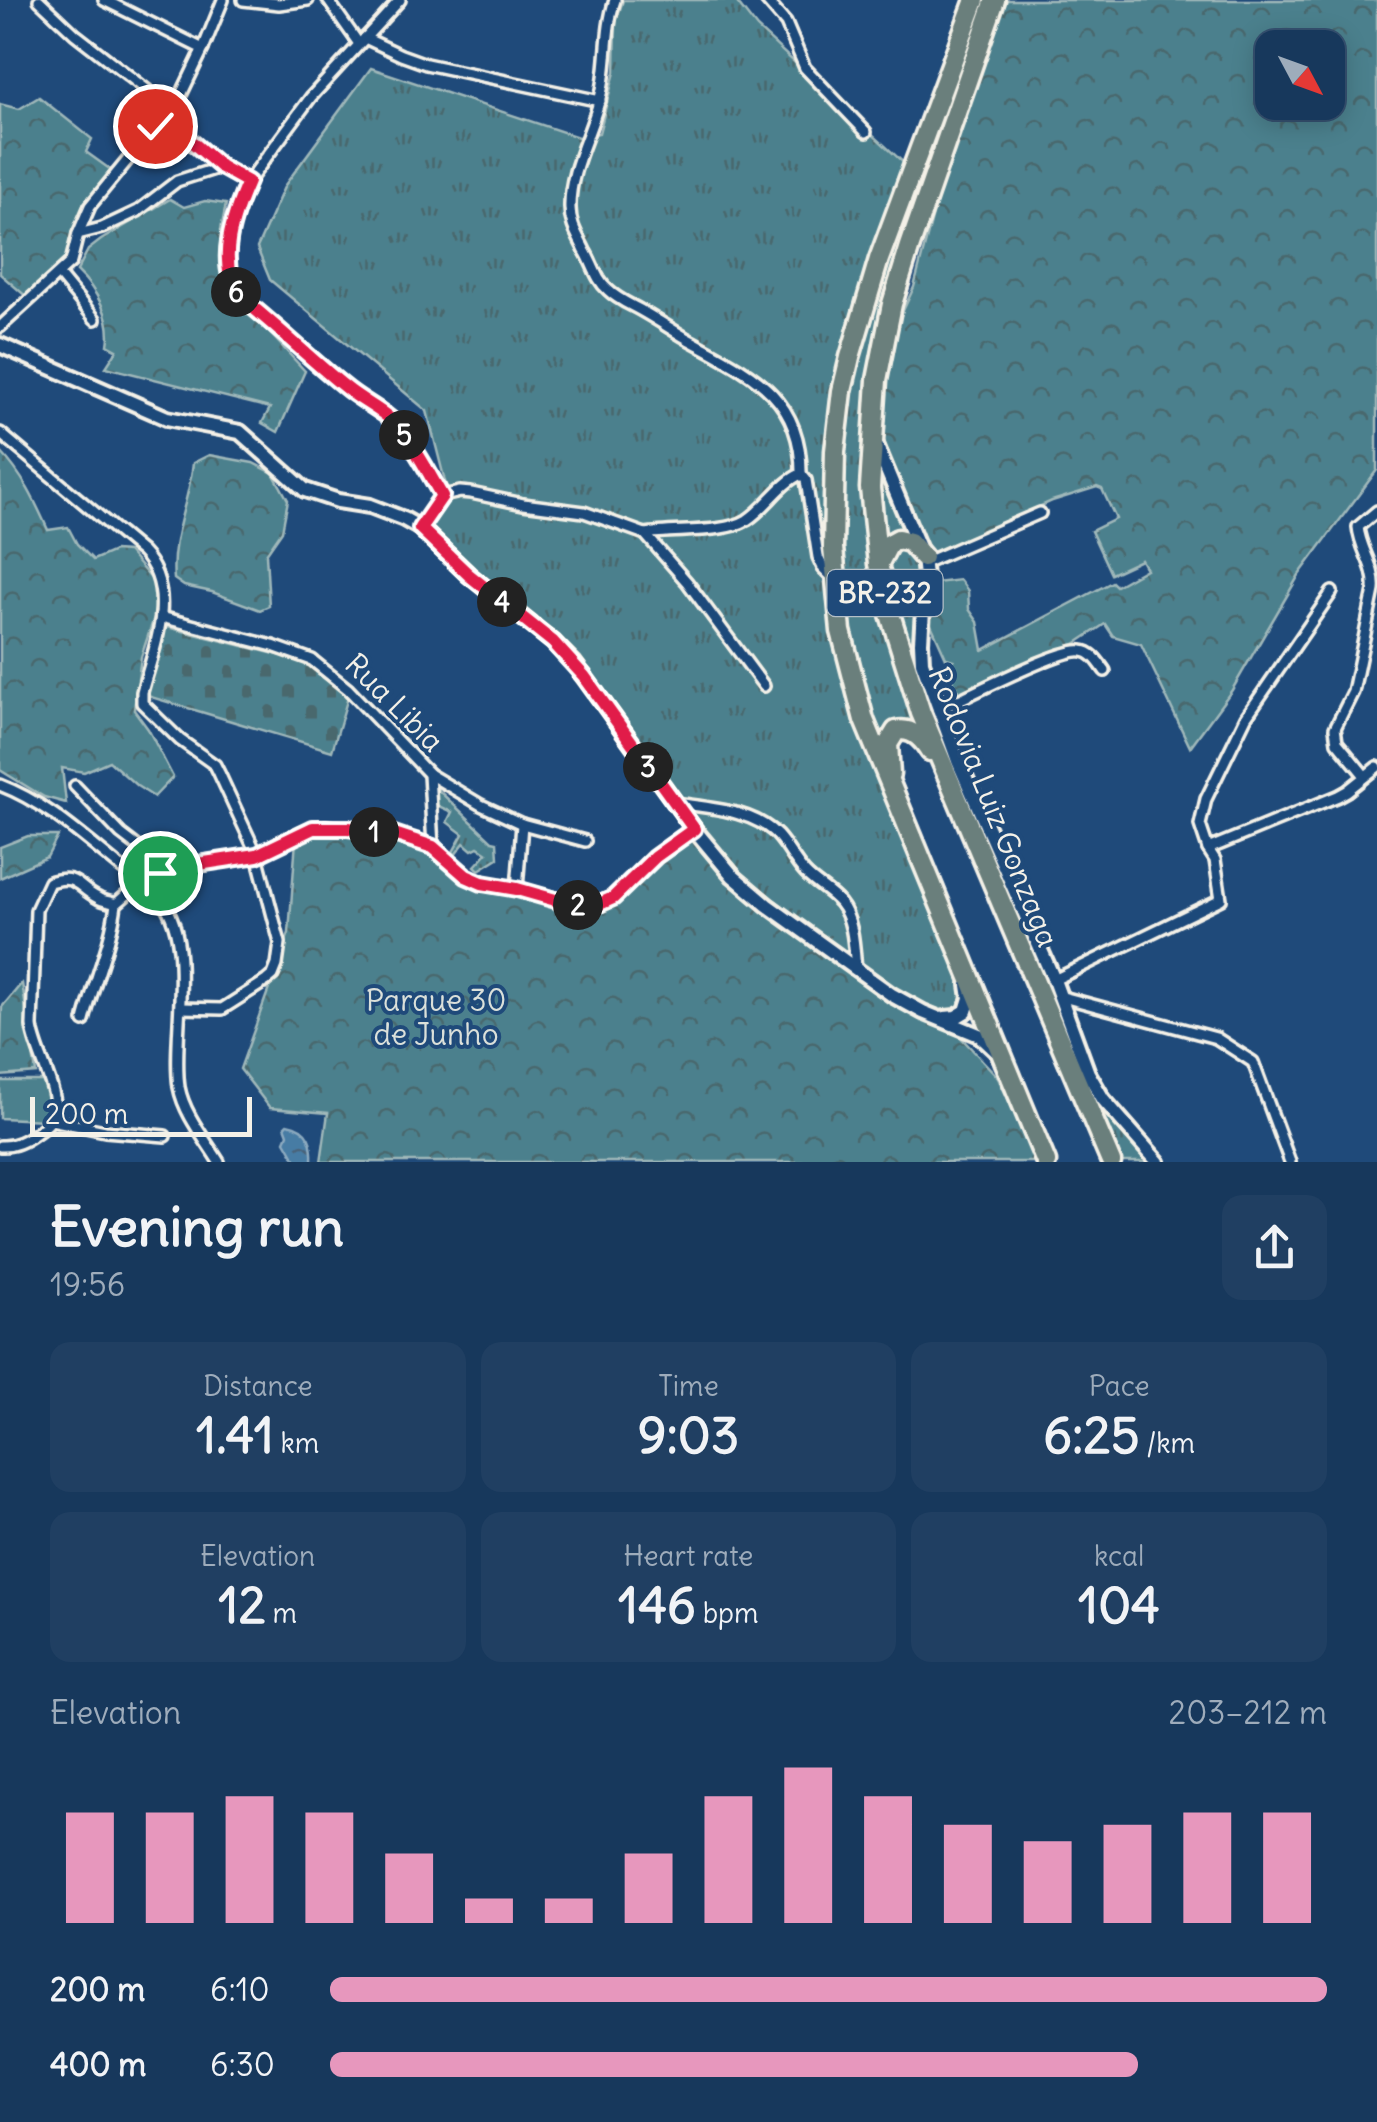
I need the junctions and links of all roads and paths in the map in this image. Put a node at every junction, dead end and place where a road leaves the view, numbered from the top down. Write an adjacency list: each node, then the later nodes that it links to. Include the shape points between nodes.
1 (39, 0): 15 (street)
2 (104, 0): 13 (street)
3 (223, 0): 13 (street)
4 (244, 0): 5 (street)
5 (308, 0)
6 (328, 0): 12 (street)
7 (400, 0): 12 (street)
8 (615, 0): 14 (street)
9 (766, 0): 16 (street, via 786,23 805,68)
10 (975, 0): 34 (highway, BR-232, via 850,357 835,451)
11 (996, 0): 25 (highway, Rodovia Luiz Gonzaga / BR-232, via 892,304)
12 (362, 41): 14 (street, via 426,64); 18 (street)
13 (203, 48): 15 (street)
14 (600, 101): 26 (street, via 573,182 570,213 597,277 619,298 769,389 796,431)
15 (166, 113): 17 (street); 19 (street, via 99,193)
16 (866, 132)
17 (221, 167): 18 (street); 19 (street, via 177,181 138,211)
18 (248, 182): 27 (street, via 231,230 228,270 234,289 338,382 393,421)
19 (78, 234): 20 (street, via 71,262)
20 (59, 275): 21 (street); 22 (street)
21 (95, 320)
22 (0, 326)
23 (0, 345): 30 (main road, via 167,418 240,432 305,490 389,512)
24 (0, 432): 36 (street, via 149,559 160,581)
25 (873, 435): 32 (main road); 33 (highway, Rodovia Luiz Gonzaga / BR-232)
26 (802, 474): 31 (street, via 737,525); 34 (street, via 818,558)
27 (442, 496): 30 (street); 31 (street, via 471,493 584,512)
28 (1377, 511): 42 (street, via 1358,528 1374,590 1353,692 1336,728 1342,750)
29 (1040, 513): 32 (street)
30 (420, 528): 47 (main road, via 565,654)
31 (646, 534): 38 (street)
32 (923, 560): 33 (highway, via 910,542 898,539); 39 (main road, via 922,662)
33 (878, 564): 46 (highway, Rodovia Luiz Gonzaga / BR-232, via 913,689)
34 (835, 580): 45 (highway, BR-232, via 852,682)
35 (1332, 592): 52 (street, via 1224,760 1200,820)
36 (161, 617): 41 (street, Rua Libia, via 312,660); 53 (street, via 144,706 215,765)
37 (1105, 671): 39 (street, via 1089,653 1071,652)
38 (764, 686)
39 (938, 710): 57 (main road)
40 (1377, 767): 42 (street)
41 (429, 774): 48 (street, Rua Libia); 51 (street)
42 (1366, 776): 52 (street, via 1338,796)
43 (0, 785): 55 (street, via 42,807)
44 (75, 786): 54 (street)
45 (892, 788): 46 (highway, BR-232, via 888,744 904,729 926,745); 59 (highway, BR-232)
46 (953, 790): 57 (highway, Rodovia Luiz Gonzaga / BR-232)
47 (676, 803): 49 (main road); 60 (street, via 770,828 843,907)
48 (522, 824): 50 (street, Rua Libia); 56 (street)
49 (694, 829): 56 (street, via 604,904 584,907); 60 (main road, via 733,876)
50 (585, 840)
51 (433, 847): 53 (street, via 394,834 325,826); 56 (street, via 466,876)
52 (1208, 849): 61 (street, via 1221,899)
53 (257, 855): 54 (street); 63 (street, via 278,931 273,974 222,1009)
54 (168, 870): 55 (street)
55 (140, 883): 58 (street); 63 (street, via 172,915)
56 (517, 889)
57 (1007, 894): 61 (main road); 72 (highway, Rodovia Luiz Gonzaga / BR-232)
58 (116, 904): 65 (street); 67 (street, via 59,879 49,882 36,910 32,1026 55,1099)
59 (964, 962): 64 (main road, via 968,1008); 66 (highway, BR-232)
60 (856, 970): 64 (main road)
61 (1054, 980): 62 (main road)
62 (1059, 996): 73 (main road, via 1096,1088); 74 (street, via 1216,1038 1254,1062)
63 (181, 1008): 70 (street, via 180,1090)
64 (938, 1018): 66 (main road, via 984,1038)
65 (84, 1021)
66 (1007, 1066): 71 (highway, BR-232)
67 (51, 1120): 68 (street); 69 (street, via 19,1143)
68 (165, 1136)
69 (0, 1146)
70 (218, 1162)
71 (1046, 1162)
72 (1111, 1162)
73 (1158, 1162)
74 (1290, 1162)

